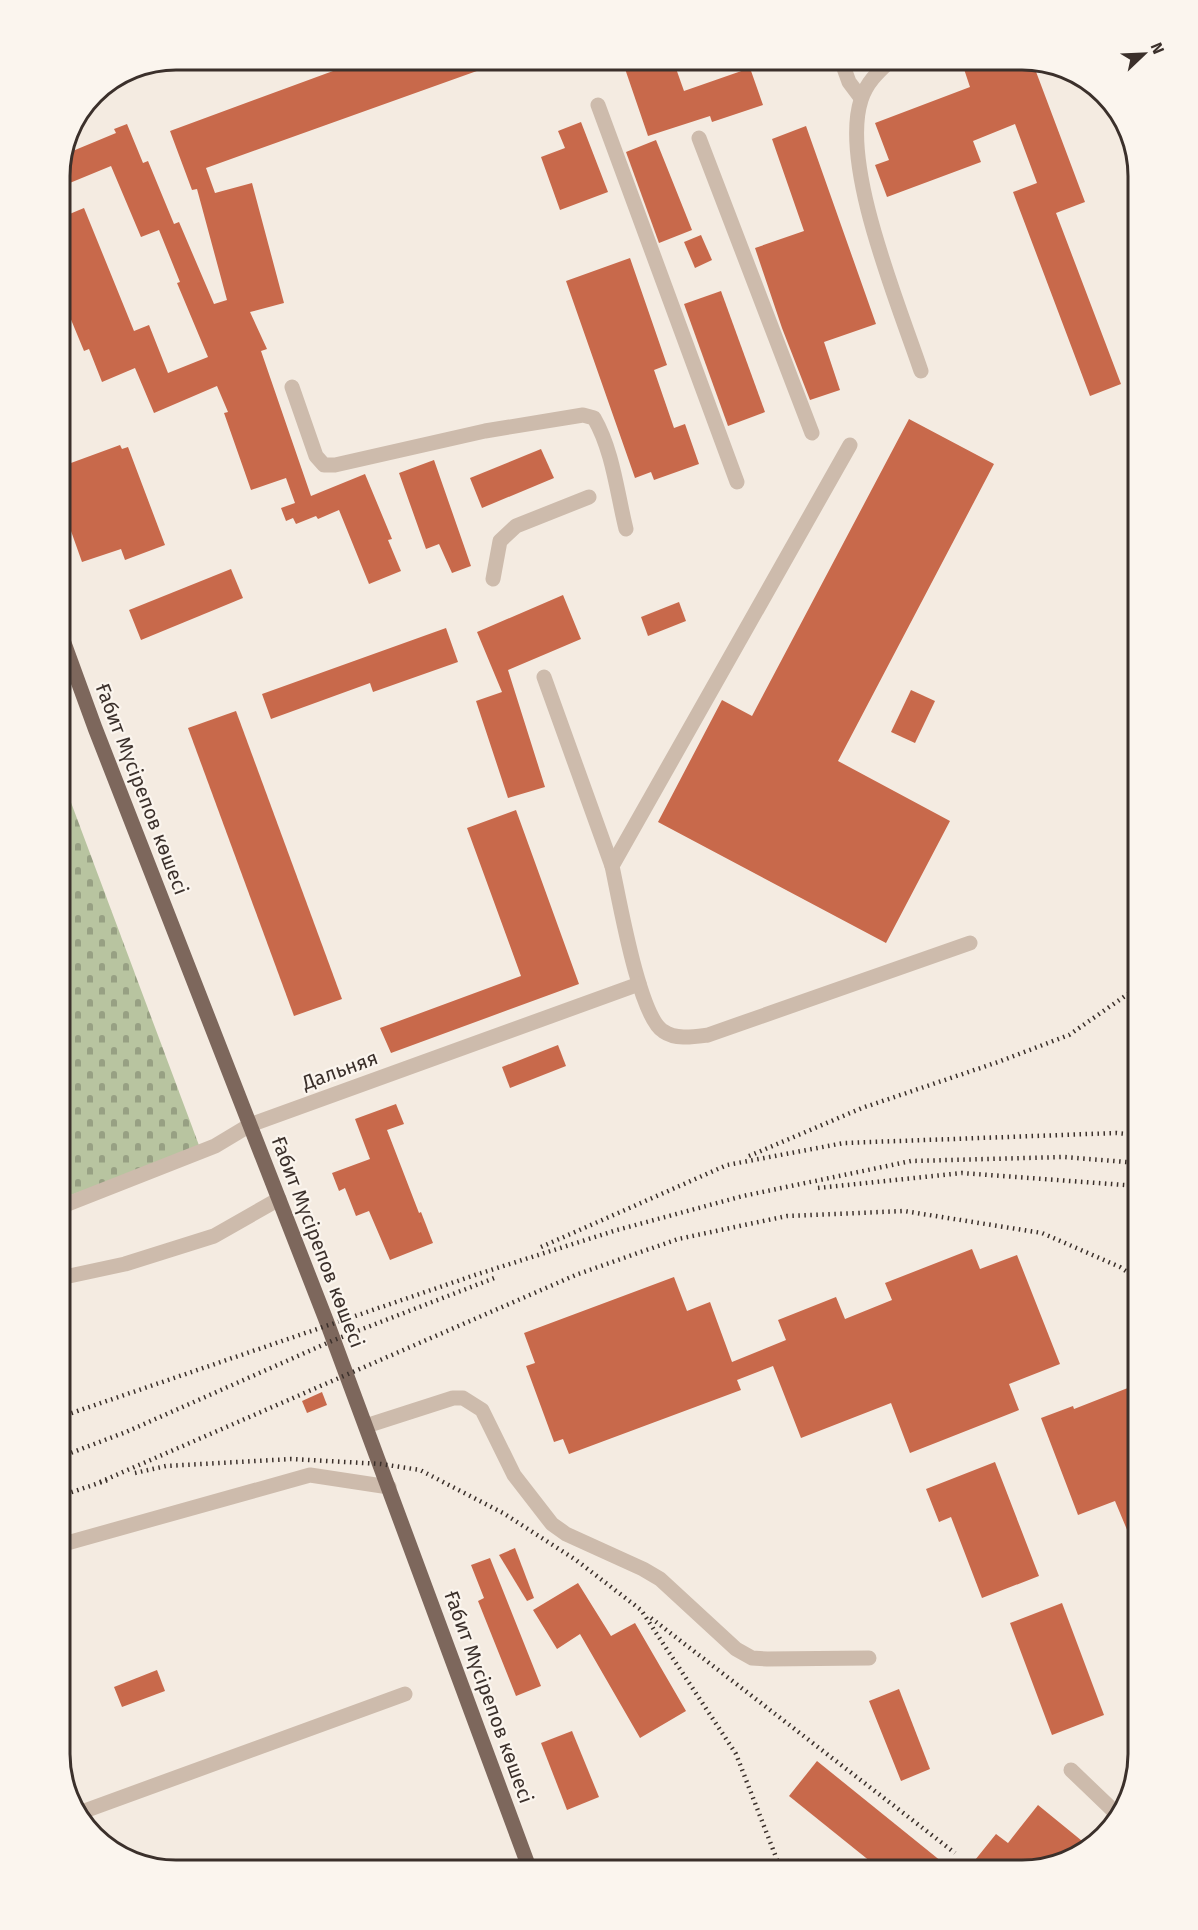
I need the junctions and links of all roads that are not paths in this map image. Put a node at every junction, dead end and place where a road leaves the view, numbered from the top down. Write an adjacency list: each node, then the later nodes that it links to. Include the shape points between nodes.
1 (845, 71): 3 (street)
2 (879, 71): 3 (street)
3 (861, 98): 6 (street, via 856,121 857,155 867,206)
4 (598, 105): 10 (street)
5 (699, 138): 8 (street)
6 (921, 371)
7 (292, 387): 12 (street, via 316,456 324,465 485,431 583,416 594,418 608,453)
8 (812, 433)
9 (850, 445): 16 (street)
10 (737, 482)
11 (589, 497): 13 (street, via 516,526 500,541)
12 (626, 529)
13 (493, 579)
14 (71, 660): 19 (main road, Ғабит Мүсірепов көшесі)
15 (544, 677): 16 (street)
16 (612, 866): 18 (street)
17 (970, 943): 18 (street, via 708,1035 692,1037 676,1037 661,1031 651,1018)
18 (639, 984): 19 (street, Дальняя)
19 (250, 1125): 20 (main road, Ғабит Мүсірепов көшесі); 21 (street, Дальняя, via 215,1146)
20 (279, 1199): 22 (street, via 214,1236 125,1264); 23 (main road, Ғабит Мүсірепов көшесі)
21 (70, 1204)
22 (70, 1276)
23 (366, 1426): 24 (main road, Ғабит Мүсірепов көшесі); 26 (street, via 463,1398 482,1410 514,1475 552,1524 660,1579 736,1649 752,1658)
24 (389, 1487): 25 (street, via 310,1476); 31 (main road, Ғабит Мүсірепов көшесі)
25 (70, 1542)
26 (869, 1658)
27 (405, 1694): 30 (street)
28 (1071, 1770): 29 (street)
29 (1112, 1809)
30 (86, 1810)
31 (526, 1859)

